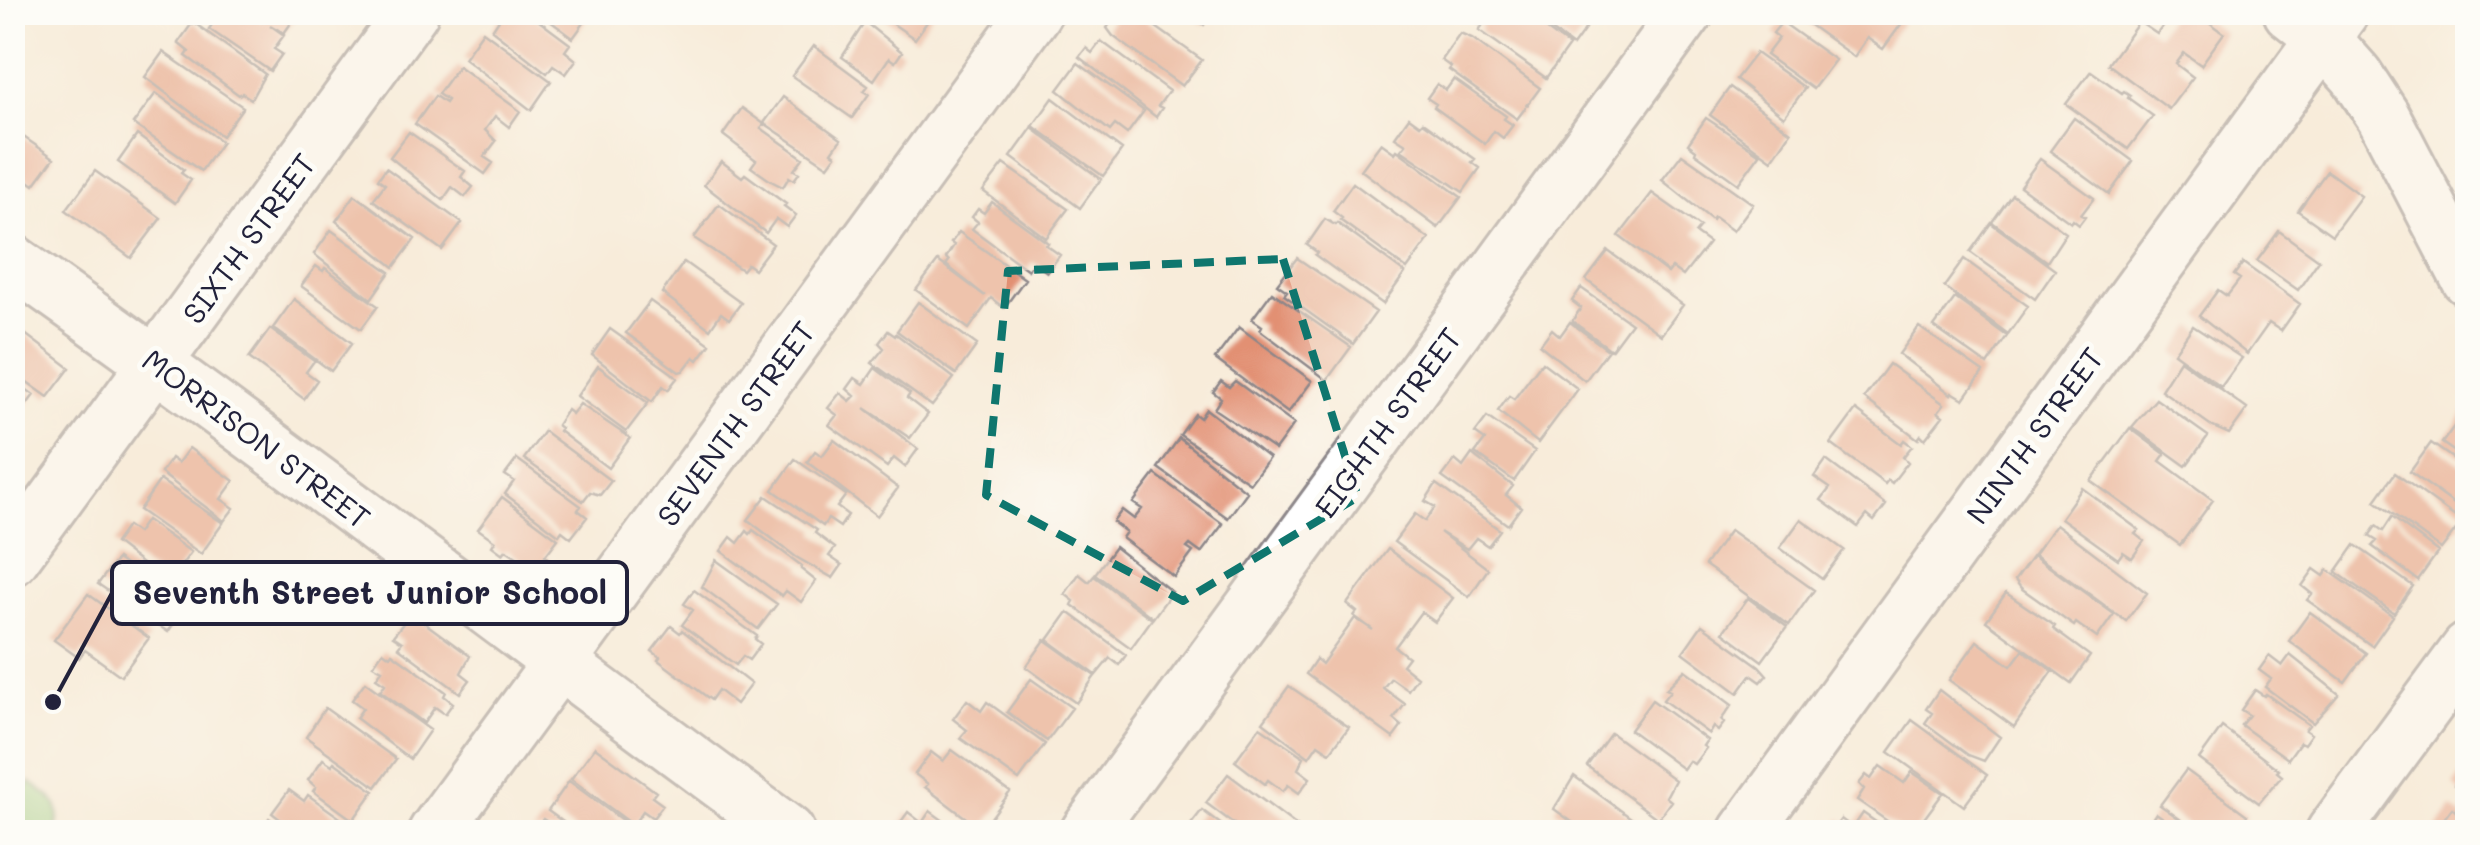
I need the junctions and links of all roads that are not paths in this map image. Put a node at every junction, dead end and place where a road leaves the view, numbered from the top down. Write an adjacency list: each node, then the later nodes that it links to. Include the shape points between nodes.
1 (412, 12): 7 (street, SIXTH STREET)
2 (1036, 12): 10 (street, SEVENTH STREET)
3 (1687, 12): 13 (street, EIGHTH STREET)
4 (2318, 21): 6 (street, via 2383,116); 14 (street, NINTH STREET)
5 (12, 260): 7 (street, MORRISON STREET)
6 (2468, 278)
7 (157, 363): 8 (street, SIXTH STREET); 10 (street, MORRISON STREET)
8 (12, 559)
9 (2468, 649): 15 (street)
10 (558, 664): 11 (street, SEVENTH STREET); 12 (street, MORRISON STREET)
11 (434, 832)
12 (788, 832)
13 (1087, 832)
14 (1745, 832)
15 (2334, 832)

